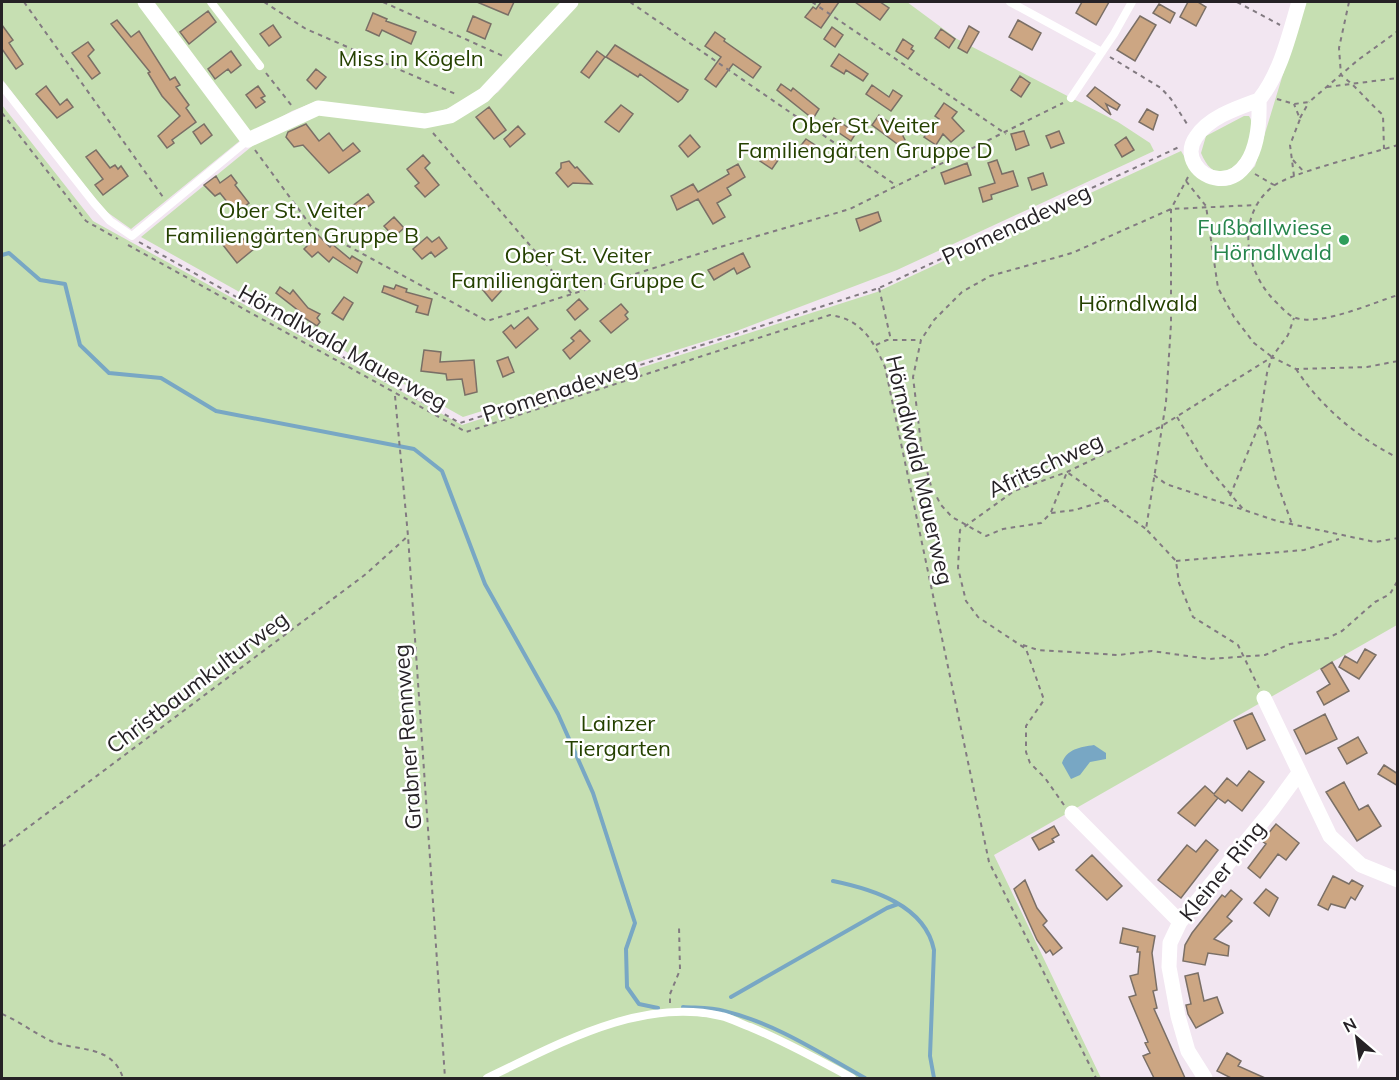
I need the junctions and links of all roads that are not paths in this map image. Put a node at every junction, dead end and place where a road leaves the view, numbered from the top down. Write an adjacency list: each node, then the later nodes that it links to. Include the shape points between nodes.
1 (145, 2): 12 (street)
2 (211, 2): 8 (lane)
3 (571, 2): 12 (street, via 475,102 450,116 425,121 318,108)
4 (1010, 2): 7 (lane)
5 (1132, 2): 7 (lane)
6 (1299, 2): 11 (street, via 1281,62)
7 (1102, 52): 10 (lane)
8 (260, 66)
9 (2, 86): 12 (lane, via 94,203 132,236)
10 (1071, 98)
11 (1259, 100): 11 (street, via 1207,124 1194,139 1193,155 1205,175 1217,179 1232,177 1245,168 1254,151)
12 (248, 141)
13 (1264, 698): 14 (street)
14 (1299, 773): 16 (street, via 1330,836 1360,866); 17 (street, Kleiner Ring)
15 (1072, 813): 17 (street)
16 (1398, 880)
17 (1180, 922): 20 (street, Kleiner Ring, via 1170,943 1169,967 1188,1052)
18 (487, 1078): 19 (lane, via 590,1031 671,1012 721,1016 785,1041)
19 (852, 1078)
20 (1205, 1078)

